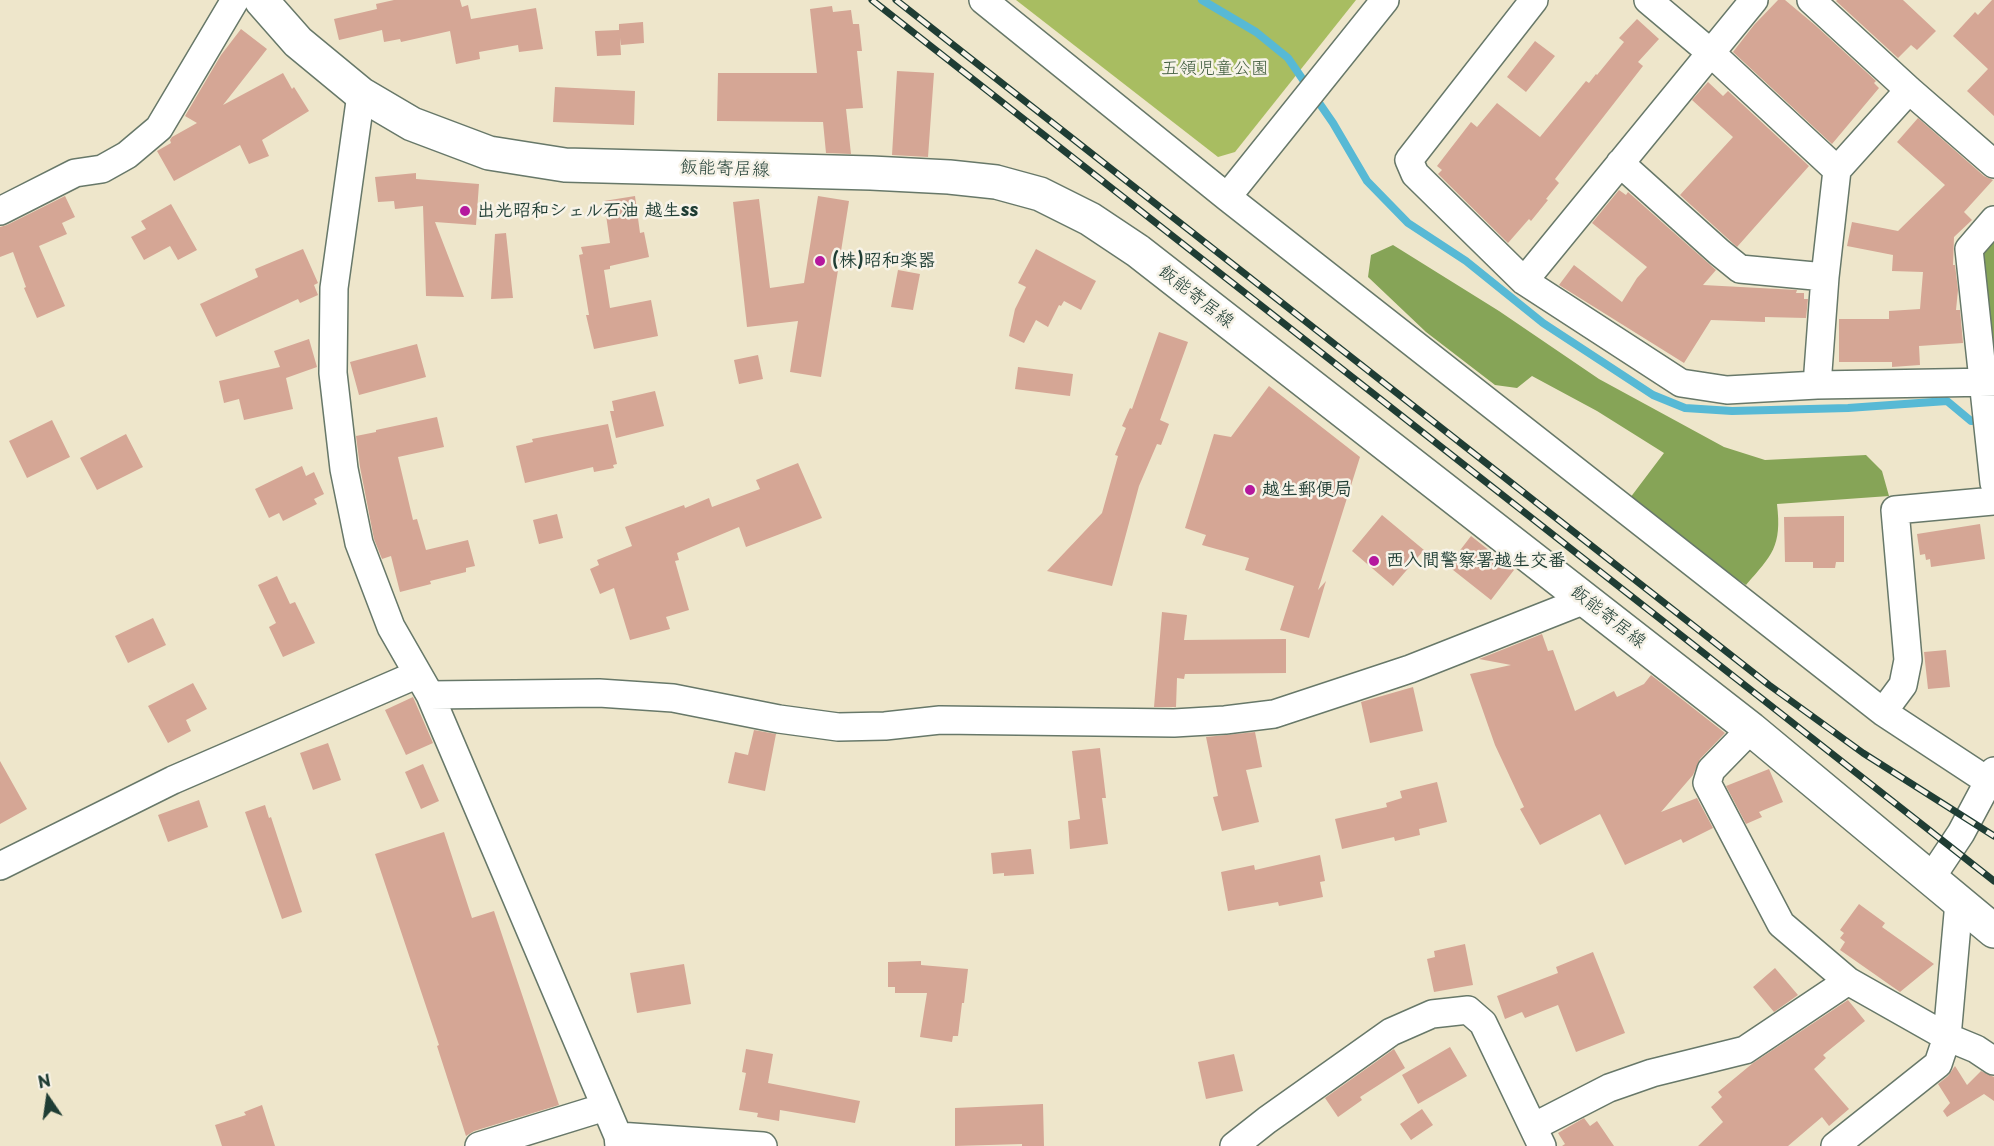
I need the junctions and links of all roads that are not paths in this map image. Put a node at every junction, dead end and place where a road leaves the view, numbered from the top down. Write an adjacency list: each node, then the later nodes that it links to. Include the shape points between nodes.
1 (235, 0): 16 (street, via 159,128 127,156 102,169 75,173)
2 (261, 0): 11 (main road, 飯能寄居線, via 298,42)
3 (983, 0): 15 (street)
4 (1384, 0): 15 (street)
5 (1534, 0): 19 (street, via 1408,159 1415,174)
6 (1648, 0): 9 (street)
7 (1754, 0): 9 (street)
8 (1811, 0): 10 (street)
9 (1711, 54): 12 (street); 14 (street)
10 (1909, 90): 13 (street); 14 (street)
11 (361, 94): 24 (main road, 飯能寄居線, via 412,124 489,153 516,158 565,165 949,177 996,182 1040,194 1090,219 1138,251); 25 (street, via 334,288 333,372 344,469 359,543 391,627)
12 (1620, 163): 18 (street, via 1740,269); 19 (street)
13 (1994, 164)
14 (1837, 170): 18 (street)
15 (1227, 197): 26 (street)
16 (0, 211)
17 (1994, 220): 21 (street, via 1969,249)
18 (1825, 277): 20 (street)
19 (1524, 281): 20 (street, via 1681,383 1727,390)
20 (1817, 385): 21 (street)
21 (1987, 389): 22 (street)
22 (1994, 483)
23 (1994, 501): 26 (street, via 1895,510 1908,660 1903,686)
24 (1585, 600): 25 (street, via 1410,669 1274,714 1225,720 940,720 838,727 673,698); 27 (main road, 飯能寄居線)
25 (424, 685): 29 (street, via 172,780); 36 (street)
26 (1883, 712): 28 (street)
27 (1750, 729): 30 (main road, 飯能寄居線); 33 (street, via 1711,771 1707,783 1781,924)
28 (1992, 779): 30 (street)
29 (0, 866)
30 (1931, 878): 31 (main road, 飯能寄居線)
31 (1959, 902): 32 (main road, 飯能寄居線); 34 (street)
32 (1994, 931)
33 (1848, 981): 34 (street); 37 (street, via 1745,1050 1608,1088)
34 (1947, 1037): 35 (street); 42 (street, via 1938,1064)
35 (1994, 1061)
36 (605, 1107): 38 (street); 39 (street)
37 (1538, 1137): 41 (street, via 1483,1023 1468,1010 1432,1014 1391,1032)
38 (618, 1141): 40 (street)
39 (479, 1146)
40 (763, 1146)
41 (1234, 1146)
42 (1835, 1146)

